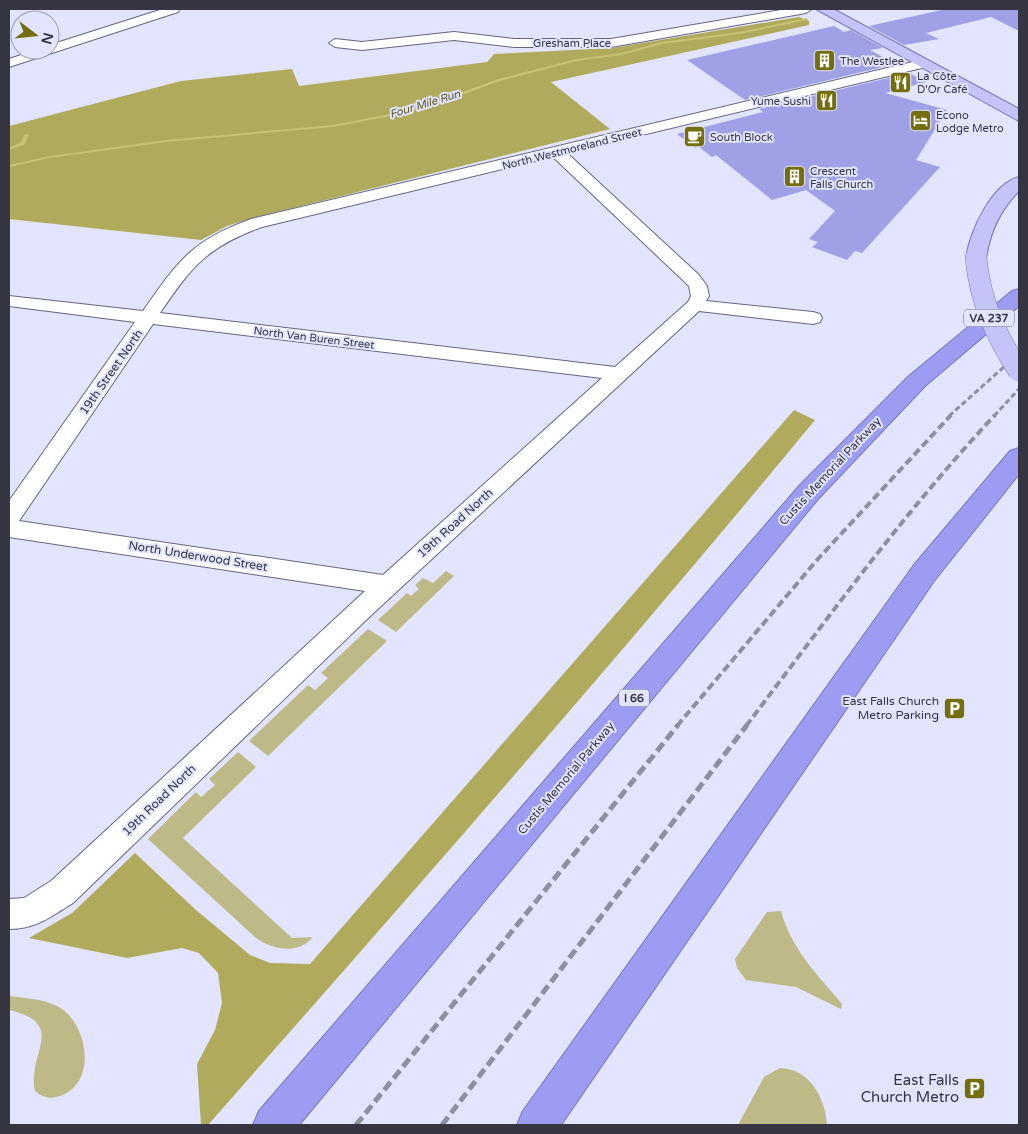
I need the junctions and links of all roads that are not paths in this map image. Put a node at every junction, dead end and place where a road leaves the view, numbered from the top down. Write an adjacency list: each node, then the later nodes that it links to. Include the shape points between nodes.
1 (174, 9): 5 (street)
2 (806, 9): 4 (street, Gresham Place, via 605,43 508,42 454,36 362,46)
3 (823, 9): 6 (main road)
4 (335, 43)
5 (9, 63)
6 (921, 64): 7 (main road); 8 (street, North Westmoreland Street)
7 (1016, 116)
8 (558, 153): 10 (street, North Westmoreland Street, via 288,215); 13 (street, via 693,279 700,296)
9 (1019, 182): 16 (main road, VA 237, bridge, via 987,219 979,238 976,258 978,284 985,309 996,335)
10 (224, 236): 15 (street, 19th Street North, via 183,267)
11 (1019, 295): 23 (highway, Custis Memorial Parkway / I 66, via 917,381 809,492)
12 (9, 301): 15 (street, North Van Buren Street)
13 (695, 305): 14 (street); 17 (street, 19th Road North)
14 (813, 318)
15 (148, 319): 17 (street, North Van Buren Street); 19 (street, 19th Street North)
16 (1019, 370)
17 (619, 374): 21 (street, 19th Road North)
18 (1019, 457): 24 (highway, via 919,580)
19 (9, 518)
20 (9, 528): 21 (street, North Underwood Street)
21 (387, 585): 22 (street, 19th Road North, via 62,892 28,913)
22 (9, 914)
23 (274, 1125)
24 (537, 1125)

